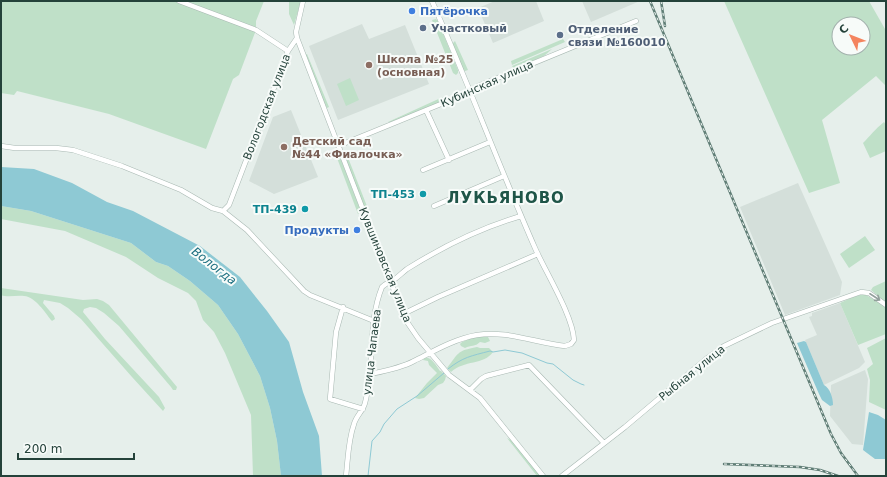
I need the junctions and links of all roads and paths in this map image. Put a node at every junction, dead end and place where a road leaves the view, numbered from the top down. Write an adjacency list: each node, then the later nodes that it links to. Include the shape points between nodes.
1 (179, 1): 6 (street, via 256,30)
2 (303, 1): 5 (street, Вологодская улица)
3 (432, 1): 7 (street)
4 (636, 21): 7 (street, Кубинская улица)
5 (297, 38): 6 (street, Вологодская улица); 11 (street, Кувшиновская улица)
6 (288, 51): 16 (street, Вологодская улица, via 230,206)
7 (469, 91): 8 (street, Кубинская улица); 9 (street)
8 (426, 110): 11 (street, Кубинская улица); 12 (street)
9 (490, 142): 12 (street); 14 (street)
10 (1, 146): 16 (street, via 73,150 168,184 212,208)
11 (338, 146): 19 (street, Кувшиновская улица)
12 (449, 160): 13 (street)
13 (423, 170)
14 (504, 176): 15 (street); 17 (street)
15 (434, 206)
16 (223, 211): 21 (street, via 247,230 310,295)
17 (521, 216): 18 (street); 19 (street, улица Чапаева, via 435,253)
18 (538, 254): 22 (street); 24 (street, via 572,329 574,340 571,344 565,346 509,335 478,335)
19 (390, 282): 22 (street, Кувшиновская улица); 23 (street, улица Чапаева, via 381,290)
20 (886, 305): 28 (street, Рыбная улица, one-way to 20, via 714,353 730,343 772,323 862,292 872,295)
21 (343, 307): 23 (street); 27 (street, via 336,332 330,399)
22 (403, 314): 24 (street, Кувшиновская улица)
23 (374, 321): 25 (street, улица Чапаева)
24 (430, 352): 25 (street, via 390,370); 26 (street, Кувшиновская улица, via 449,375)
25 (370, 374): 27 (street, улица Чапаева)
26 (470, 390): 28 (street, via 486,376 529,366); 30 (street, Кувшиновская улица, via 488,407)
27 (363, 409): 29 (street, улица Чапаева, via 354,422 350,437)
28 (604, 443): 31 (street, Рыбная улица)
29 (346, 476)
30 (543, 476)
31 (562, 476)

